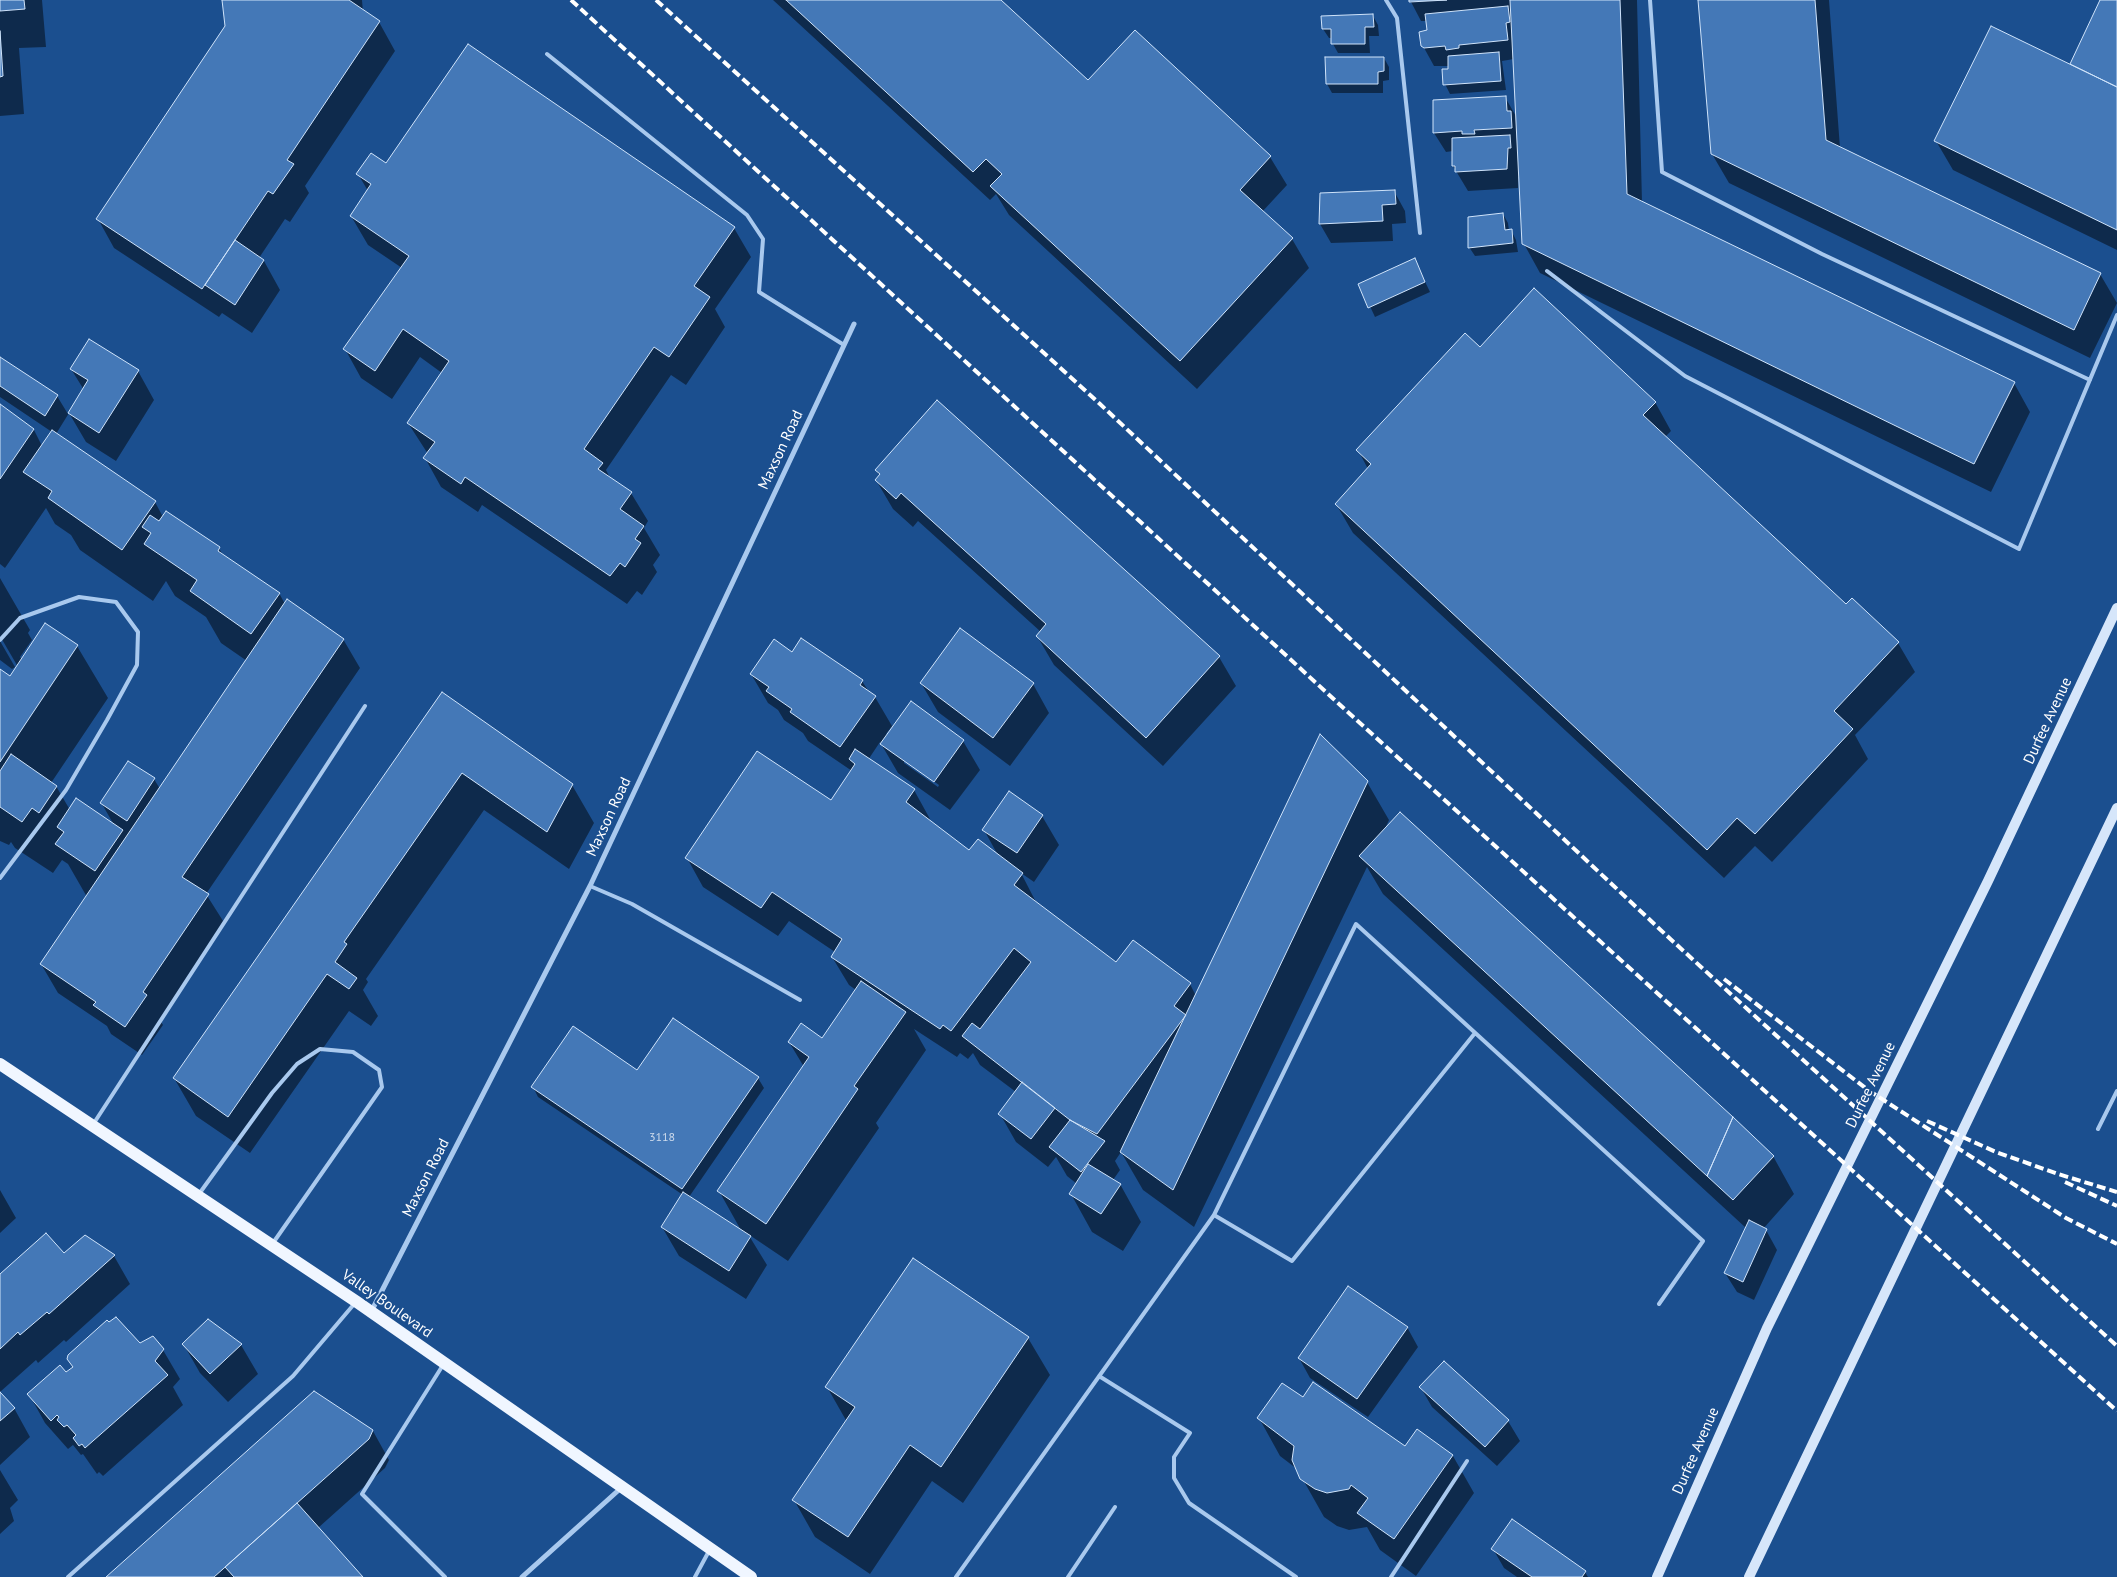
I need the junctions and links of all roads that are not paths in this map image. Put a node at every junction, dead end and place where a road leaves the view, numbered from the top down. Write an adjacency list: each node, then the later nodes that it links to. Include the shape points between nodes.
1 (1386, 0): 4 (lane, via 1397,18)
2 (1650, 0): 9 (lane, via 1662,172 1822,254)
3 (547, 54): 8 (lane, via 747,215 763,240 760,292)
4 (1420, 233)
5 (1547, 271): 9 (lane, via 1685,376 2019,549)
6 (2117, 315): 9 (lane)
7 (854, 324): 8 (street, Maxson Road)
8 (844, 345): 15 (street, Maxson Road)
9 (2090, 380)
10 (2117, 608): 43 (main road, Durfee Avenue, via 1988,882 1768,1328)
11 (0, 640): 14 (lane, via 20,618 79,597 116,602 138,632 137,665 112,712 66,790)
12 (365, 706): 20 (lane)
13 (2117, 808): 44 (main road)
14 (0, 878)
15 (590, 886): 16 (lane, via 632,904); 27 (street, Maxson Road)
16 (800, 1000)
17 (1475, 1033): 23 (lane, via 1292,1261); 23 (lane, via 1356,924); 26 (lane, via 1703,1241)
18 (0, 1064): 20 (main road, Valley Boulevard)
19 (2117, 1090): 21 (lane)
20 (92, 1126): 22 (main road, Valley Boulevard)
21 (2098, 1129)
22 (197, 1196): 24 (main road, Valley Boulevard); 24 (lane, via 272,1092 297,1064 320,1048 353,1052 379,1070 382,1087)
23 (1214, 1215): 29 (lane)
24 (272, 1245): 25 (main road, Valley Boulevard)
25 (357, 1302): 27 (main road, Valley Boulevard); 34 (lane, via 293,1376)
26 (1659, 1304)
27 (371, 1312): 28 (main road, Valley Boulevard)
28 (445, 1363): 31 (main road, Valley Boulevard); 35 (lane, via 362,1494)
29 (1099, 1376): 39 (lane); 41 (lane, via 1190,1432 1174,1457 1174,1478 1189,1503)
30 (1467, 1462): 42 (lane)
31 (622, 1488): 33 (main road, Valley Boulevard); 36 (street)
32 (1115, 1507): 40 (lane)
33 (710, 1549): 37 (lane); 38 (main road, Valley Boulevard)
34 (68, 1577)
35 (445, 1577)
36 (522, 1577)
37 (695, 1577)
38 (751, 1577)
39 (956, 1577)
40 (1068, 1577)
41 (1296, 1577)
42 (1391, 1577)
43 (1656, 1577)
44 (1749, 1577)

